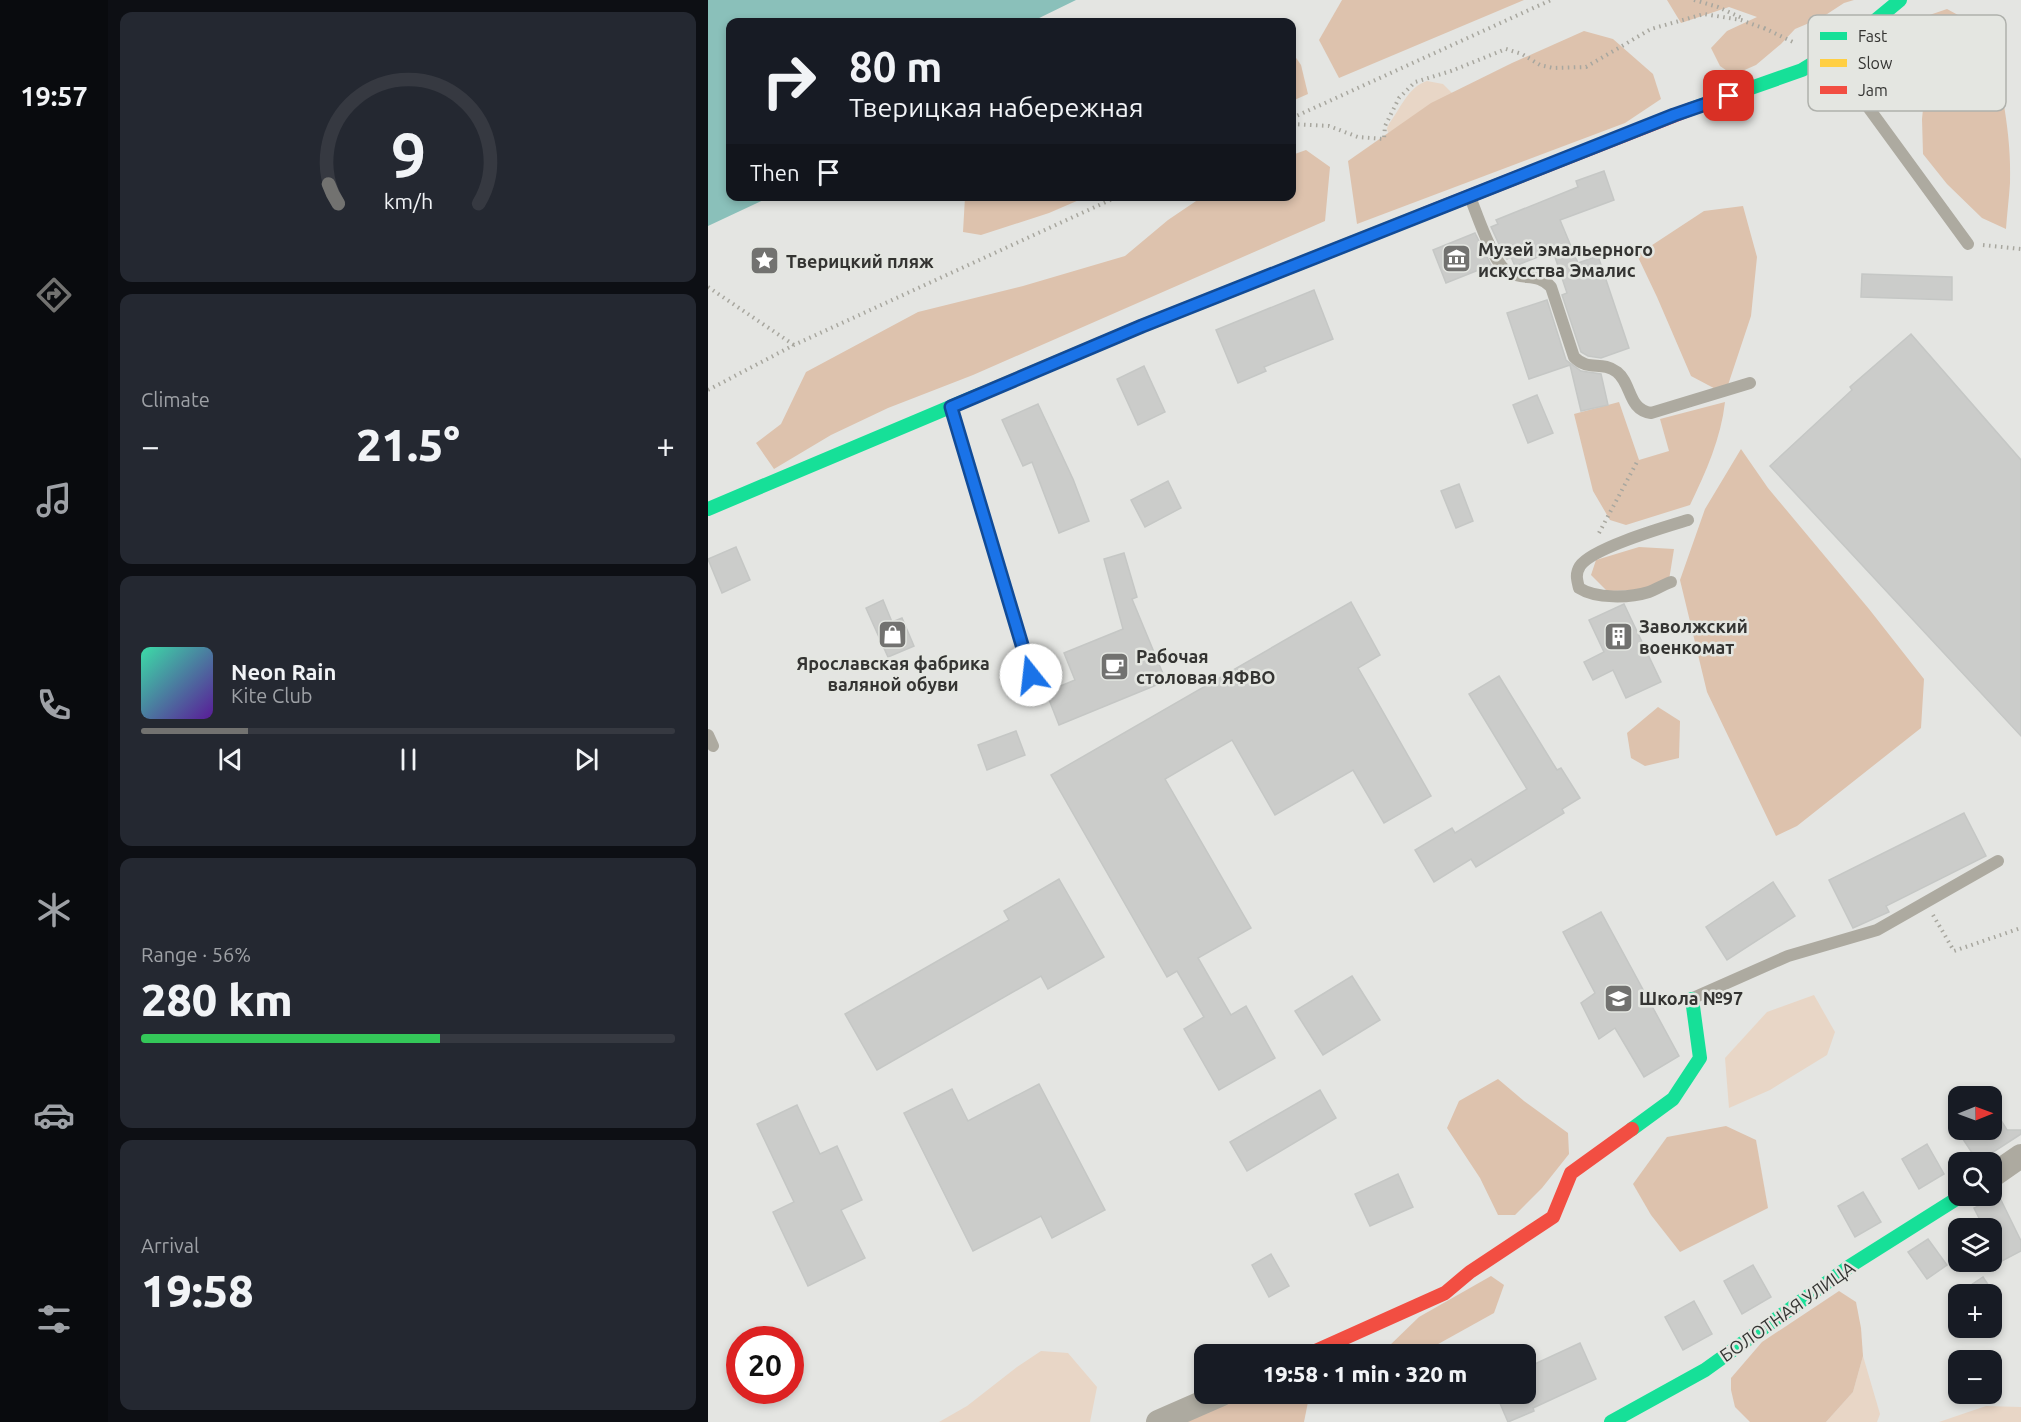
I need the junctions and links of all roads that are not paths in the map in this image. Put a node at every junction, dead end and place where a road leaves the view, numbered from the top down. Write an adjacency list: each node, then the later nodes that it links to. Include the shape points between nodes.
1 (1900, 0): 2 (street)
2 (1882, 15)
3 (1808, 66): 5 (street)
4 (1871, 111): 6 (lane)
5 (1470, 196): 7 (lane, via 1497,262 1506,272 1544,280 1551,287 1574,357 1581,364 1608,366 1619,374 1635,405 1644,412); 8 (street, via 1142,326)
6 (1968, 244)
7 (1750, 383)
8 (951, 407): 9 (street); 12 (lane, via 1031,675)
9 (708, 509)
10 (1688, 520): 11 (lane, via 1590,557 1576,576 1579,588 1586,593 1604,595 1648,592)
11 (1671, 582)
12 (1013, 684)
13 (1998, 861): 14 (lane, via 1877,930 1788,956)
14 (1692, 999): 18 (street, via 1700,1058 1673,1099 1571,1173 1553,1217 1445,1293)
15 (2021, 1156): 16 (street)
16 (2002, 1169)
17 (1948, 1204): 21 (street, БОЛОТНАЯ УЛИЦА, via 1850,1266 1705,1370)
18 (1331, 1344)
19 (1199, 1404): 20 (street)
20 (1158, 1422)
21 (1611, 1422)

